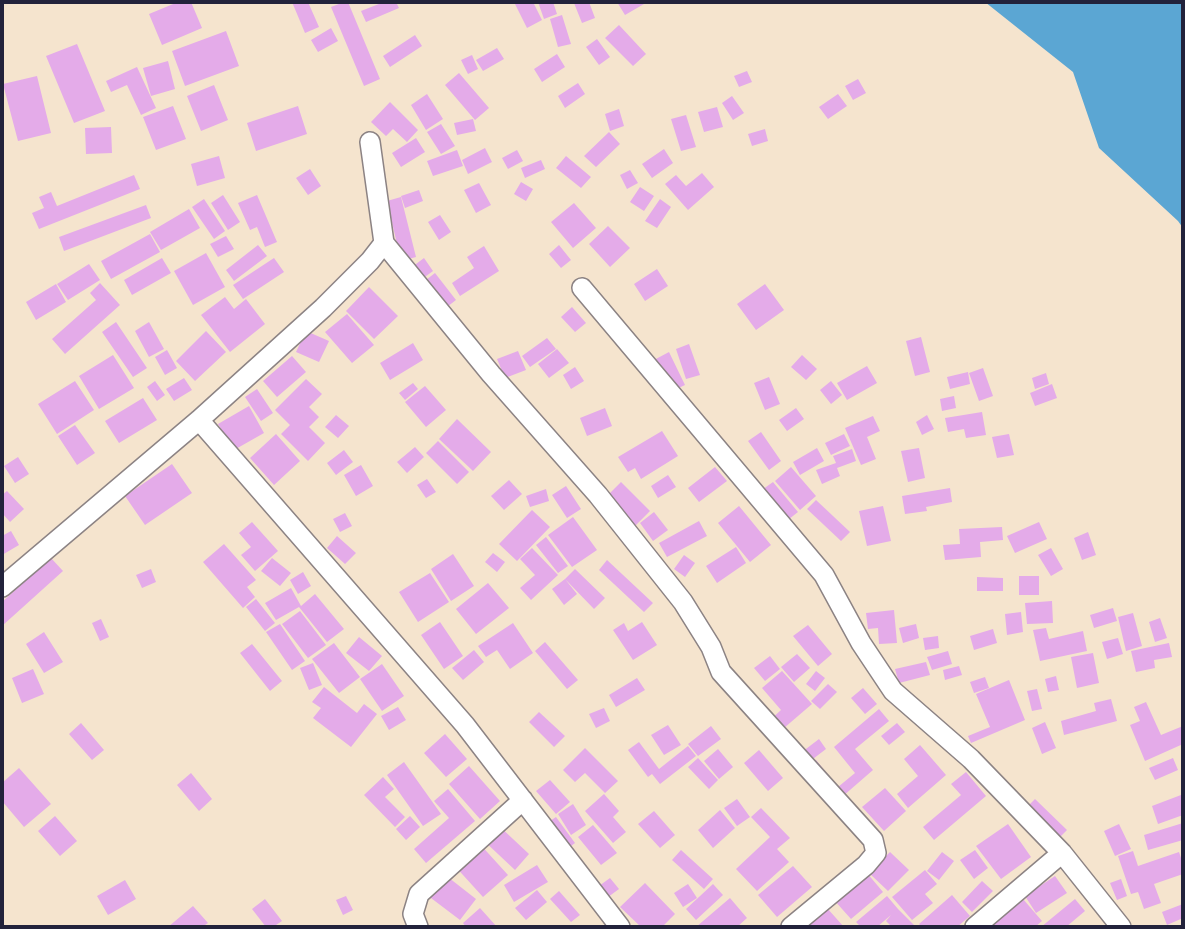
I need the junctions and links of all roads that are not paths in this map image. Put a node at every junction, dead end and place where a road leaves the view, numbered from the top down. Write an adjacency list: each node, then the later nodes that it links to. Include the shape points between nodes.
1 (370, 142): 2 (street)
2 (384, 243): 4 (street, via 323,308); 10 (street, via 683,602 721,672 873,841 876,853 866,865)
3 (582, 288): 7 (street, via 824,575 893,691 971,759)
4 (199, 420): 5 (street); 6 (street, via 466,724)
5 (2, 587)
6 (523, 800): 8 (street, via 418,894 413,914); 9 (street)
7 (1062, 853): 11 (street); 12 (street)
8 (418, 927)
9 (620, 927)
10 (791, 927)
11 (975, 927)
12 (1121, 927)

